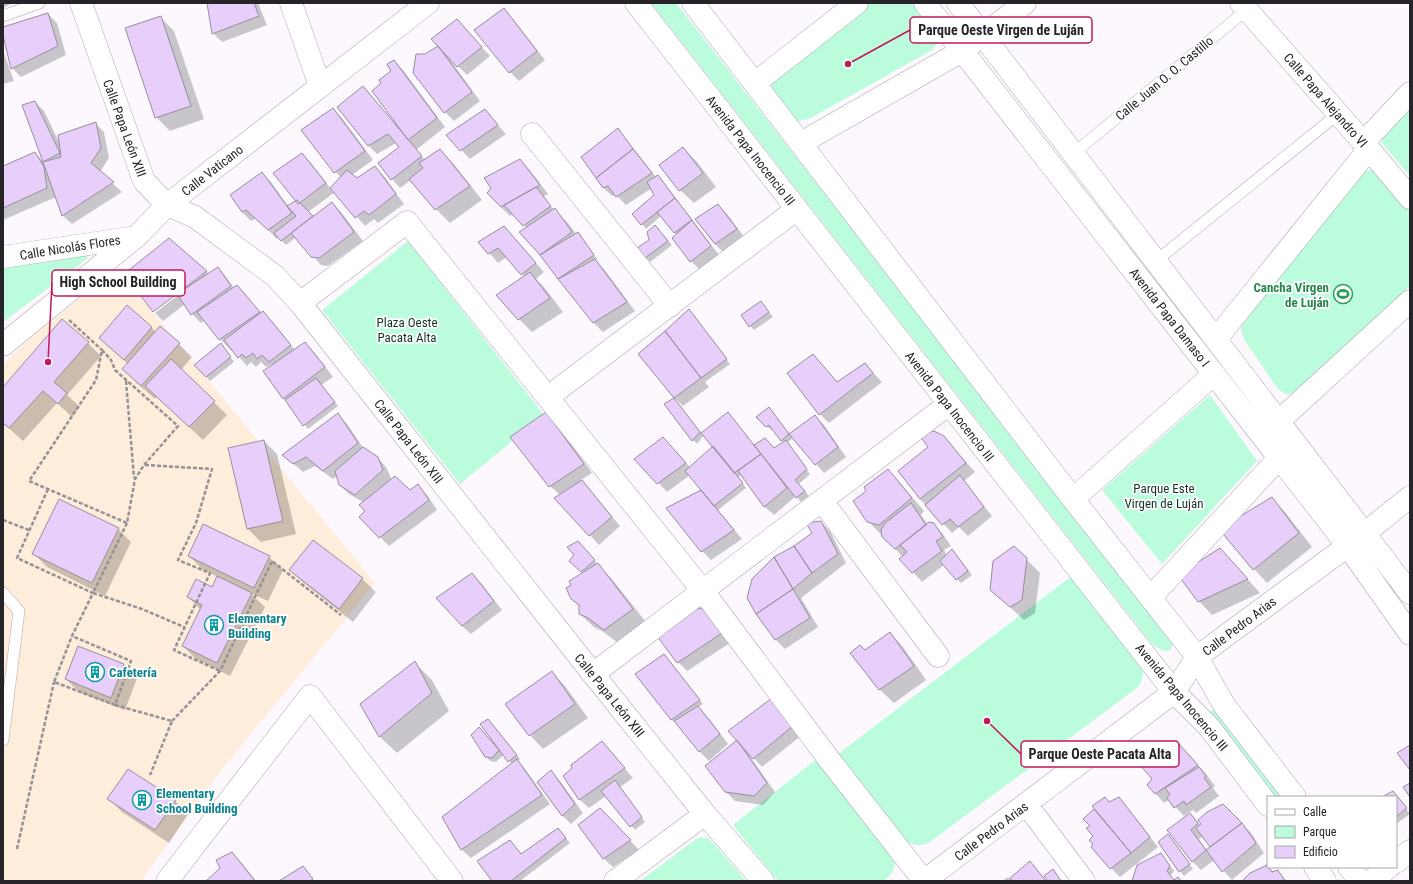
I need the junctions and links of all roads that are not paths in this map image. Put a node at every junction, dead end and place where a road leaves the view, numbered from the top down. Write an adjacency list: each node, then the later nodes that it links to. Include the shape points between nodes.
1 (39, 3): 12 (lane)
2 (81, 3): 24 (street, Calle Papa León XIII, via 144,181)
3 (291, 3): 16 (street)
4 (428, 3): 16 (street, Calle Vaticano)
5 (636, 3): 25 (street, Avenida Papa Inocencio III)
6 (693, 3): 15 (street, Avenida Papa Inocencio III)
7 (857, 3): 15 (street)
8 (926, 3): 14 (street, Avenida Papa Damaso I)
9 (958, 3): 13 (street, Avenida Papa Damaso I)
10 (1025, 3): 13 (street)
11 (1248, 5): 18 (street, Calle Papa Alejandro VI); 22 (lane, Calle Juan O. O. Castillo)
12 (3, 16)
13 (982, 36): 14 (street); 22 (street, Avenida Papa Damaso I)
14 (962, 51): 20 (street); 34 (street, Avenida Papa Damaso I)
15 (754, 83): 20 (street, Avenida Papa Inocencio III)
16 (320, 86): 24 (street, Calle Vaticano)
17 (1410, 93): 21 (street)
18 (1338, 114): 21 (street, Calle Papa Alejandro VI); 28 (lane)
19 (532, 134): 31 (street)
20 (801, 143): 40 (street, Avenida Papa Inocencio III)
21 (1366, 146): 23 (street, Calle Papa Alejandro VI); 32 (street)
22 (1073, 154): 28 (street, Avenida Papa Damaso I)
23 (1410, 198)
24 (167, 205): 26 (street, Calle Vaticano); 30 (street, Calle Papa León XIII, via 195,217 269,271)
25 (797, 209): 31 (street); 36 (street, Avenida Papa Inocencio III)
26 (137, 236): 27 (street, Calle Nicolás Flores); 33 (street, Calle Vaticano)
27 (3, 258)
28 (1156, 261): 32 (street, Avenida Papa Damaso I)
29 (1410, 301): 37 (street)
30 (300, 303): 35 (street, via 407,222); 51 (street, Calle Papa León XIII)
31 (670, 306): 35 (street)
32 (1216, 339): 37 (street, Avenida Papa Damaso I)
33 (3, 345)
34 (1214, 374): 38 (street, Avenida Papa Damaso I); 40 (street)
35 (548, 397): 44 (street)
36 (949, 404): 41 (street); 52 (street, Avenida Papa Inocencio III)
37 (1279, 421): 42 (street, Avenida Papa Damaso I)
38 (1279, 458): 43 (street, Avenida Papa Damaso I); 47 (street)
39 (1410, 497): 42 (street, Calle Pedro Arias)
40 (1073, 499): 47 (street, Avenida Papa Inocencio III)
41 (822, 501): 44 (street); 49 (street)
42 (1365, 533): 43 (street, Calle Pedro Arias); 46 (street, Avenida Papa Damaso I)
43 (1347, 545): 48 (street, Avenida Papa Damaso I); 50 (street, Calle Pedro Arias)
44 (703, 591): 51 (street); 67 (street)
45 (3, 593): 53 (lane, via 19,611)
46 (1410, 593)
47 (1151, 597): 50 (street, Avenida Papa Inocencio III)
48 (1410, 634)
49 (938, 656)
50 (1197, 657): 52 (street, Calle Pedro Arias); 54 (street, Avenida Papa Inocencio III, via 1224,705)
51 (592, 674): 57 (street, Calle Papa León XIII)
52 (1174, 692): 55 (street, Calle Pedro Arias); 56 (street, Avenida Papa Inocencio III, via 1210,727)
53 (3, 740)
54 (1294, 796)
55 (1027, 804): 67 (street, Calle Pedro Arias); 68 (street)
56 (1267, 804)
57 (705, 814): 65 (street); 66 (street, Calle Papa León XIII)
58 (1410, 851): 59 (street)
59 (1397, 861)
60 (1316, 868): 69 (street)
61 (1350, 868): 70 (street)
62 (1388, 868): 71 (street)
63 (167, 881): 64 (street, via 310,696)
64 (452, 881)
65 (615, 881)
66 (763, 881)
67 (924, 881)
68 (1084, 881)
69 (1325, 881)
70 (1360, 881)
71 (1371, 881)

